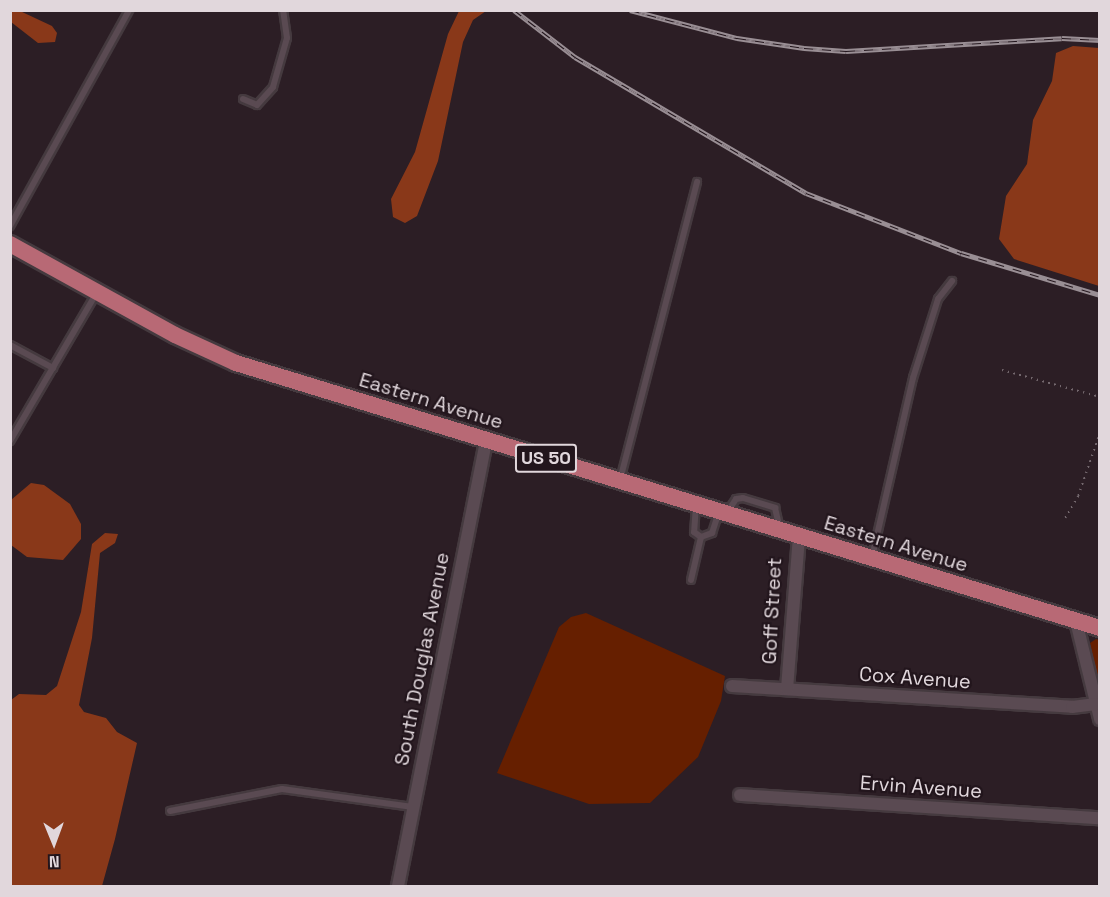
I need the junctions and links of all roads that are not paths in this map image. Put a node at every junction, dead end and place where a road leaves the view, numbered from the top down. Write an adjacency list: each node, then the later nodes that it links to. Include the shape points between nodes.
1 (129, 10): 5 (lane)
2 (283, 10): 3 (lane, via 287,38 273,87 257,105)
3 (243, 99)
4 (697, 182): 13 (lane)
5 (10, 226)
6 (10, 244): 8 (main road, Eastern Avenue / US 50)
7 (952, 281): 18 (lane, via 944,287 929,323 894,452)
8 (97, 293): 10 (lane); 11 (main road, Eastern Avenue / US 50, via 236,363)
9 (10, 345): 10 (lane)
10 (53, 368): 12 (lane)
11 (486, 440): 13 (main road, Eastern Avenue / US 50); 27 (street, South Douglas Avenue)
12 (10, 441)
13 (620, 480): 14 (main road, Eastern Avenue / US 50)
14 (696, 504): 15 (main road, Eastern Avenue / US 50); 17 (lane, via 694,532)
15 (723, 512): 16 (main road, Eastern Avenue / US 50); 17 (lane, via 712,533)
16 (799, 536): 18 (main road, Eastern Avenue / US 50); 23 (street, Goff Street)
17 (700, 537): 19 (lane)
18 (872, 558): 20 (main road, Eastern Avenue / US 50)
19 (691, 580)
20 (1076, 621): 21 (main road, Eastern Avenue / US 50); 24 (street)
21 (1100, 628)
22 (732, 686): 23 (street, Cox Avenue)
23 (787, 689): 24 (street, Cox Avenue, via 1072,707)
24 (1096, 704): 25 (street)
25 (1100, 719)
26 (740, 795): 29 (street, Ervin Avenue)
27 (413, 807): 28 (lane, via 282,789); 30 (street, South Douglas Avenue)
28 (170, 812)
29 (1100, 818)
30 (398, 886)

